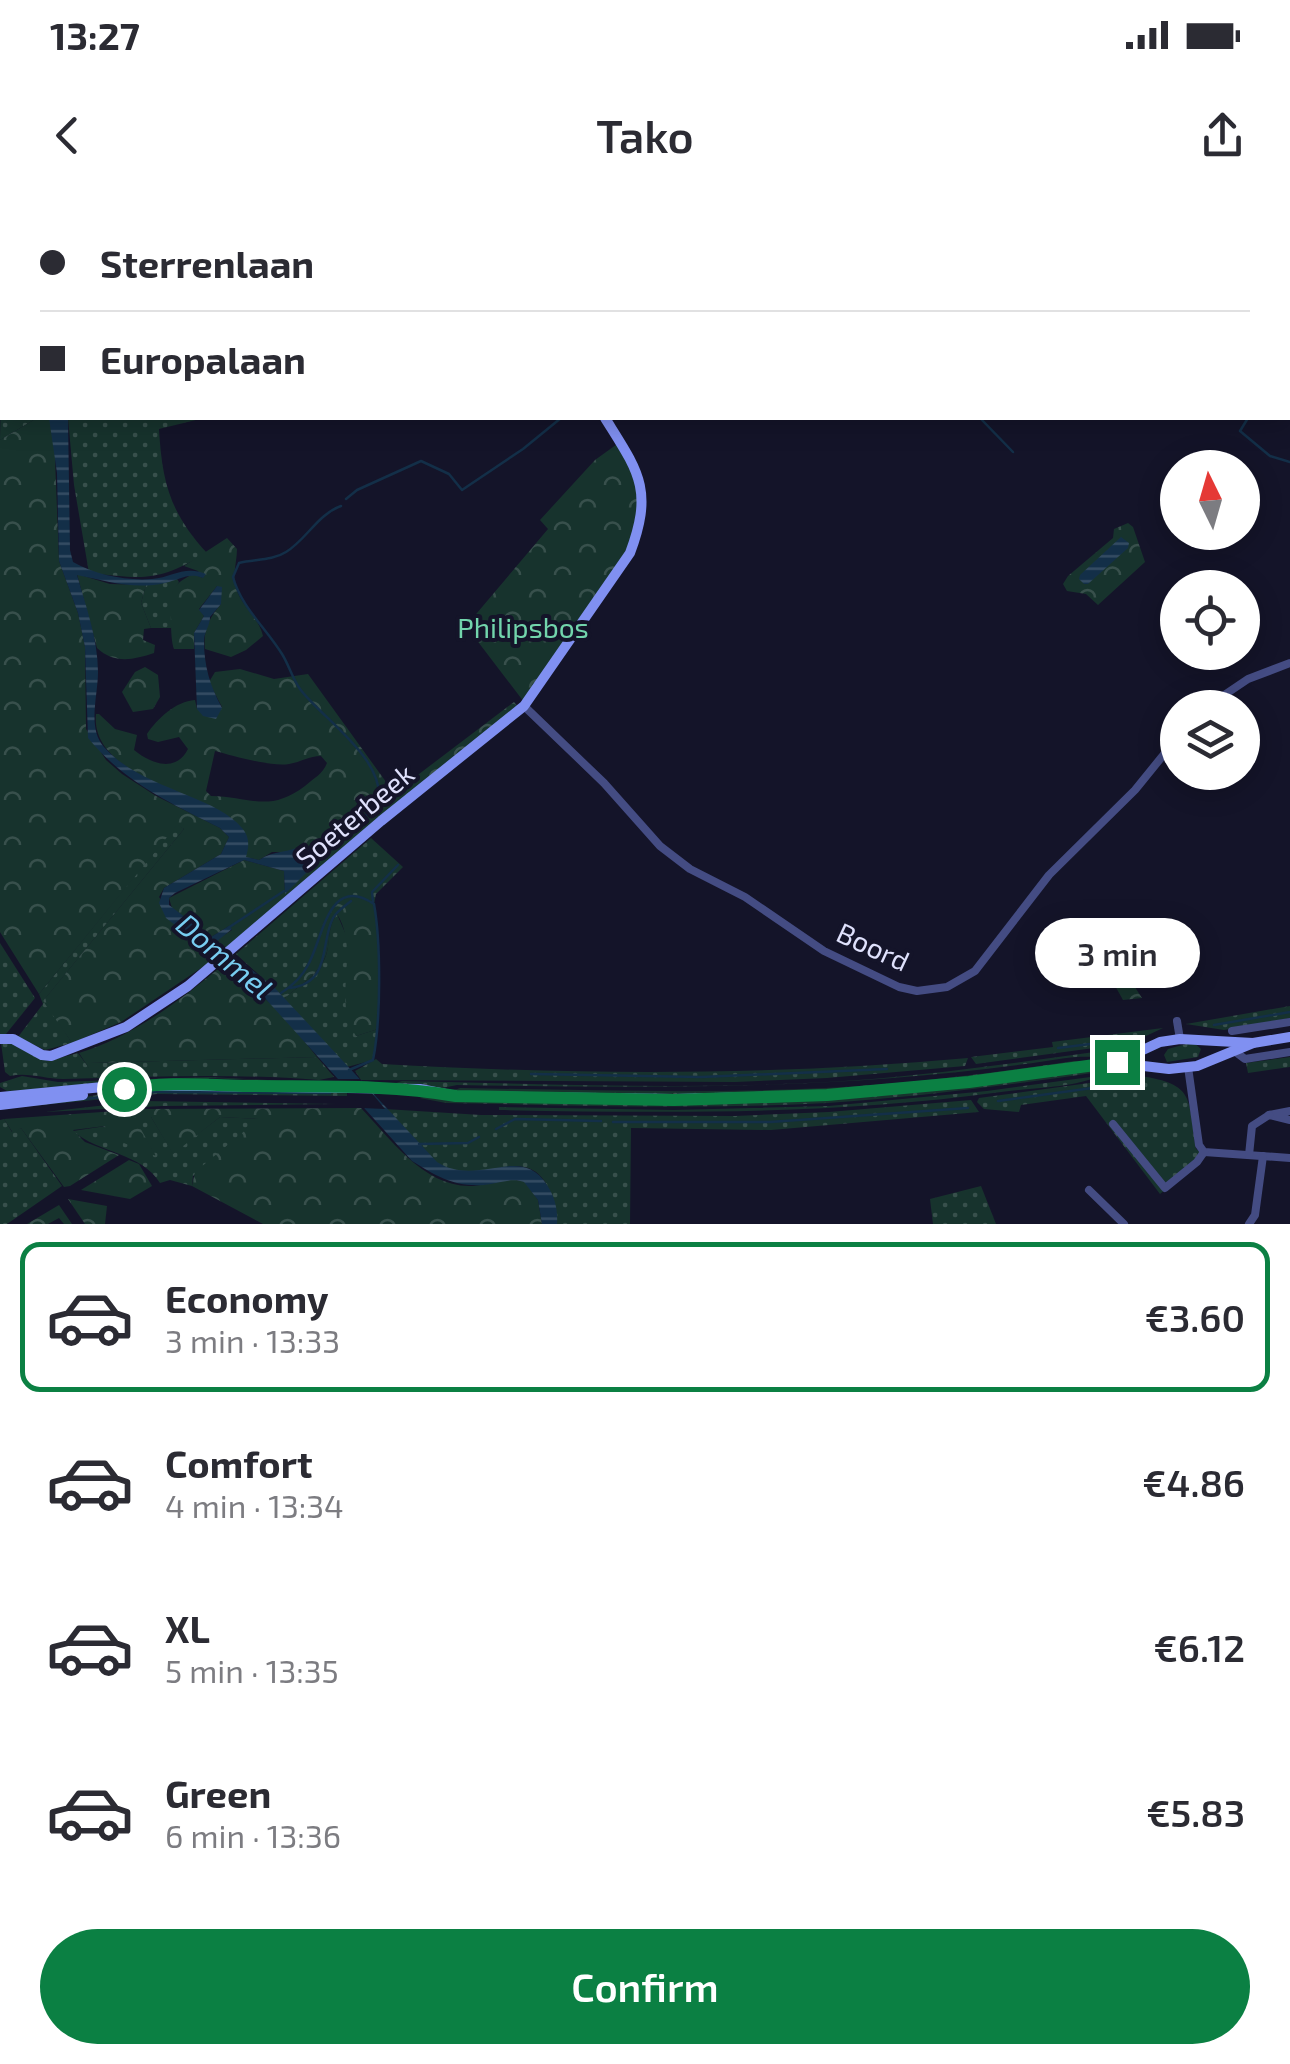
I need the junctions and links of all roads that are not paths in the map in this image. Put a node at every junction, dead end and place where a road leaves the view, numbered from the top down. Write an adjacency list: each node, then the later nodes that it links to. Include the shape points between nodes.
1 (606, 420): 4 (main road, Soeterbeek, via 642,487 640,526 630,553)
2 (1290, 663): 3 (street)
3 (1231, 690)
4 (524, 706): 5 (street, Boord, via 660,846 690,868 824,951 917,990 947,987 975,971 1048,875); 11 (main road, Soeterbeek, via 148,1013 46,1056)
5 (1160, 759)
6 (1177, 1021): 12 (street)
7 (1290, 1022): 8 (street)
8 (1232, 1031)
9 (1290, 1037): 13 (main road)
10 (1198, 1038): 12 (main road); 13 (main road); 17 (main road, via 1207,1052)
11 (0, 1039)
12 (1175, 1040): 16 (main road); 18 (main road, via 1159,1054)
13 (1253, 1043): 14 (main road)
14 (1233, 1050): 15 (street, via 1245,1059); 17 (main road)
15 (1290, 1052)
16 (1117, 1062): 18 (main road); 19 (main road, via 930,1087 785,1097 138,1086)
17 (1192, 1067): 18 (main road); 24 (street)
18 (1169, 1069)
19 (0, 1101)
20 (1290, 1111): 21 (street)
21 (1268, 1115): 22 (street); 25 (street, via 1252,1126)
22 (1290, 1120)
23 (1113, 1124): 24 (street, via 1165,1188)
24 (1204, 1152): 25 (street)
25 (1249, 1155): 26 (street)
26 (1262, 1156): 27 (street); 30 (street)
27 (1290, 1158)
28 (1089, 1190): 29 (street)
29 (1124, 1224)
30 (1249, 1224)

